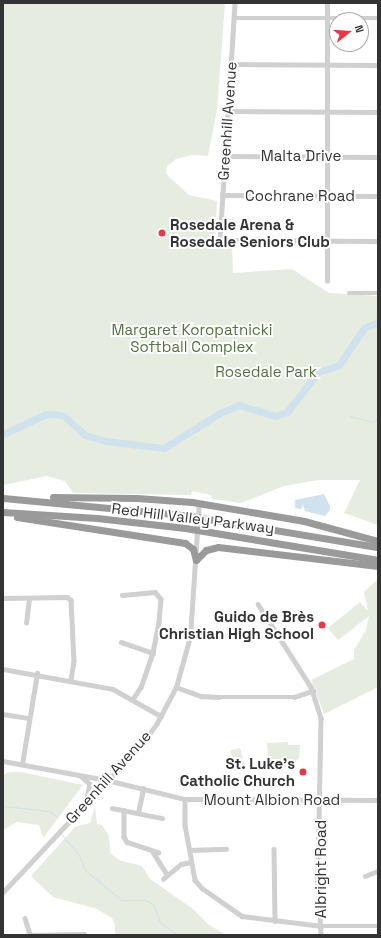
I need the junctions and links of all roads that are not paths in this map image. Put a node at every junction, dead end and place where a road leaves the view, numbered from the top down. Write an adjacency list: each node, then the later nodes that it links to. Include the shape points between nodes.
1 (235, 3): 3 (street, Greenhill Avenue)
2 (327, 3): 4 (street)
3 (234, 18): 4 (street); 6 (street, Greenhill Avenue)
4 (328, 18): 5 (street); 7 (street)
5 (378, 18)
6 (231, 64): 7 (street); 9 (street, Greenhill Avenue)
7 (327, 64): 8 (street); 10 (street)
8 (378, 65)
9 (228, 111): 10 (street); 12 (street, Greenhill Avenue)
10 (327, 111): 11 (street); 13 (street)
11 (378, 112)
12 (225, 156): 13 (street, Malta Drive); 15 (street, Greenhill Avenue)
13 (327, 156): 14 (street, Malta Drive); 16 (street)
14 (378, 157)
15 (222, 195): 16 (street, Cochrane Road); 18 (street, Greenhill Avenue, via 220,240)
16 (327, 196): 17 (street, Cochrane Road); 18 (street)
17 (378, 196)
18 (327, 241): 19 (street); 20 (street)
19 (378, 241)
20 (327, 281)
21 (349, 293): 22 (street)
22 (378, 293)
23 (3, 498): 24 (highway, Red Hill Valley Parkway)
24 (30, 500): 25 (highway, via 137,498); 29 (highway, Red Hill Valley Parkway, via 231,522)
25 (199, 506): 28 (highway, via 304,521); 30 (street, Greenhill Avenue)
26 (3, 512): 31 (highway, Red Hill Valley Parkway, via 97,518 185,528)
27 (3, 515): 30 (highway, via 185,543 193,549)
28 (378, 541)
29 (378, 547)
30 (196, 560): 32 (highway, via 206,550 218,547); 43 (street, Greenhill Avenue, via 190,637)
31 (378, 560)
32 (378, 566)
33 (122, 595): 39 (street, via 155,592 159,594 160,622)
34 (3, 598): 35 (street)
35 (29, 599): 37 (street); 42 (street, via 67,597 71,600 74,661)
36 (258, 604): 44 (street, Albright Road)
37 (26, 623)
38 (121, 642): 39 (street)
39 (153, 653): 45 (street)
40 (3, 668): 41 (street)
41 (37, 673): 42 (street); 48 (street)
42 (71, 680): 45 (street, via 113,689)
43 (176, 687): 44 (street, via 201,696 219,697 294,697); 47 (street, Greenhill Avenue)
44 (313, 691): 55 (street, Albright Road, via 321,718)
45 (133, 700): 47 (street)
46 (3, 714): 48 (street)
47 (161, 716): 52 (street, Greenhill Avenue, via 143,743)
48 (29, 718): 50 (street)
49 (3, 761): 50 (street, Mount Albion Road)
50 (22, 764): 51 (street, Mount Albion Road)
51 (78, 774): 52 (street, Mount Albion Road); 57 (street, via 90,784)
52 (107, 780): 53 (street, Mount Albion Road); 57 (street, Greenhill Avenue)
53 (143, 789): 54 (street, Mount Albion Road); 60 (street)
54 (185, 799): 55 (street, Mount Albion Road); 64 (street, via 185,824)
55 (321, 800): 56 (street, Mount Albion Road); 73 (street, Albright Road, via 318,881)
56 (378, 800)
57 (86, 801): 70 (street, Greenhill Avenue)
58 (112, 808): 59 (street)
59 (124, 810): 60 (street); 67 (street, via 124,837 127,842 155,852)
60 (138, 813): 61 (street)
61 (162, 818)
62 (226, 849): 64 (street)
63 (274, 849): 72 (street)
64 (190, 850): 65 (street)
65 (191, 862): 67 (street, via 181,864); 72 (street, via 195,880 202,888 242,916)
66 (378, 871): 68 (street)
67 (167, 874): 69 (street)
68 (365, 876)
69 (163, 879)
70 (3, 892)
71 (25, 918): 75 (street)
72 (275, 921): 73 (street)
73 (321, 926): 74 (street); 77 (street, Albright Road)
74 (378, 926)
75 (29, 934): 76 (street)
76 (84, 934)
77 (321, 935)

